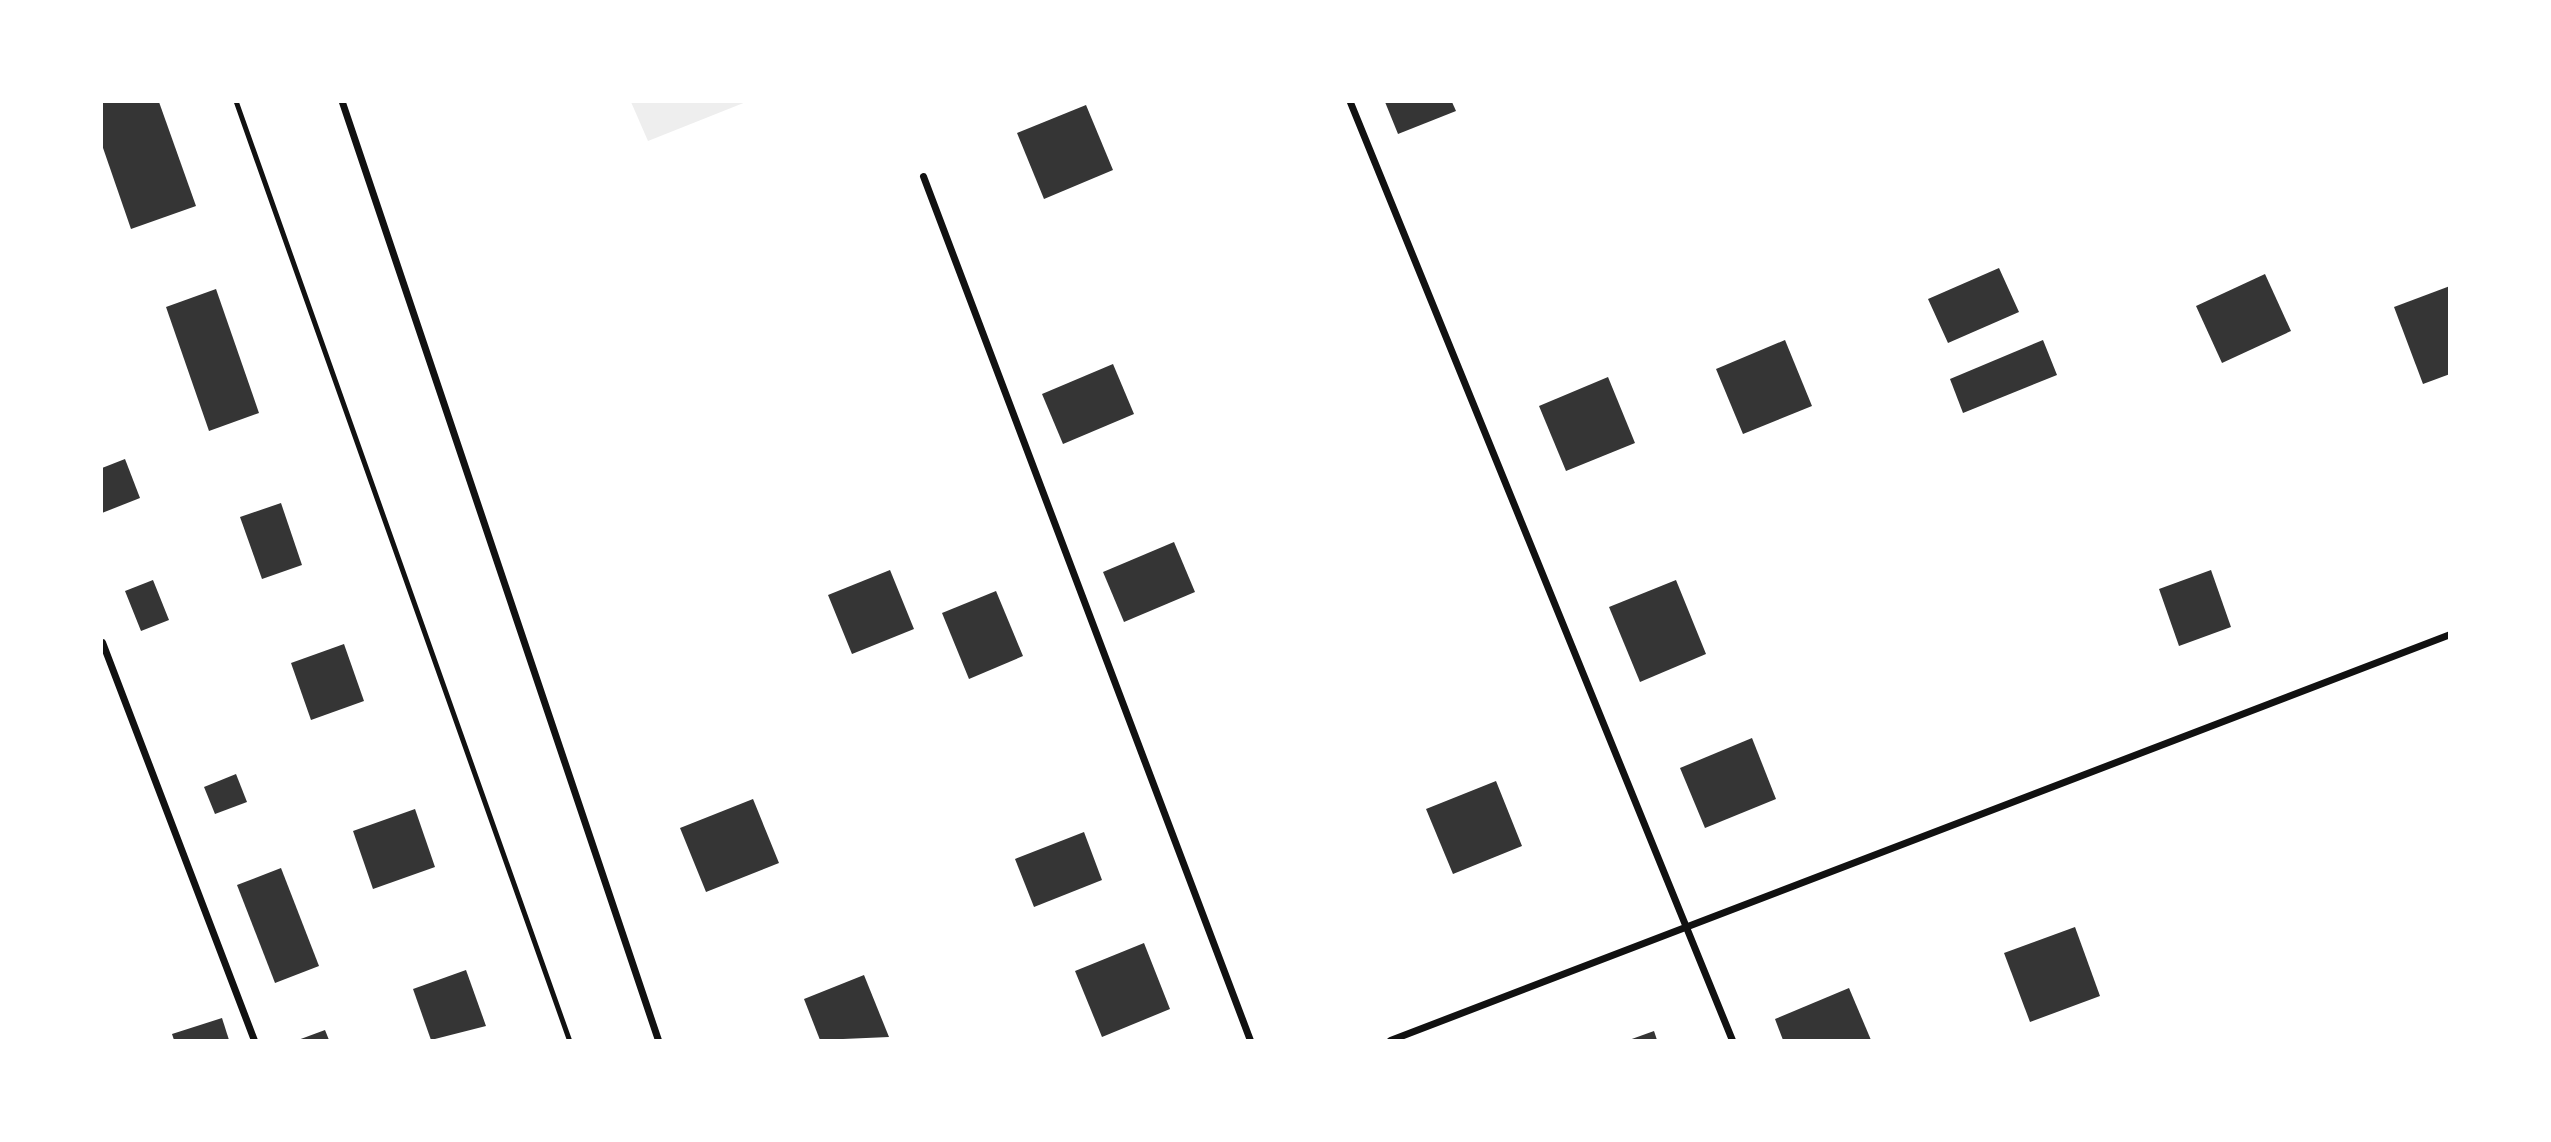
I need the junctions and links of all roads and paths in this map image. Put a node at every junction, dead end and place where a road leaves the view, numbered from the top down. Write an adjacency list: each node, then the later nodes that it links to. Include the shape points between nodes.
1 (236, 102): 9 (lane)
2 (342, 102): 10 (street)
3 (1350, 102): 7 (street)
4 (923, 176): 11 (street)
5 (2449, 634): 7 (street)
6 (102, 642): 8 (street)
7 (1687, 929): 12 (street); 13 (street)
8 (254, 1041)
9 (569, 1041)
10 (658, 1041)
11 (1250, 1041)
12 (1390, 1041)
13 (1732, 1041)

